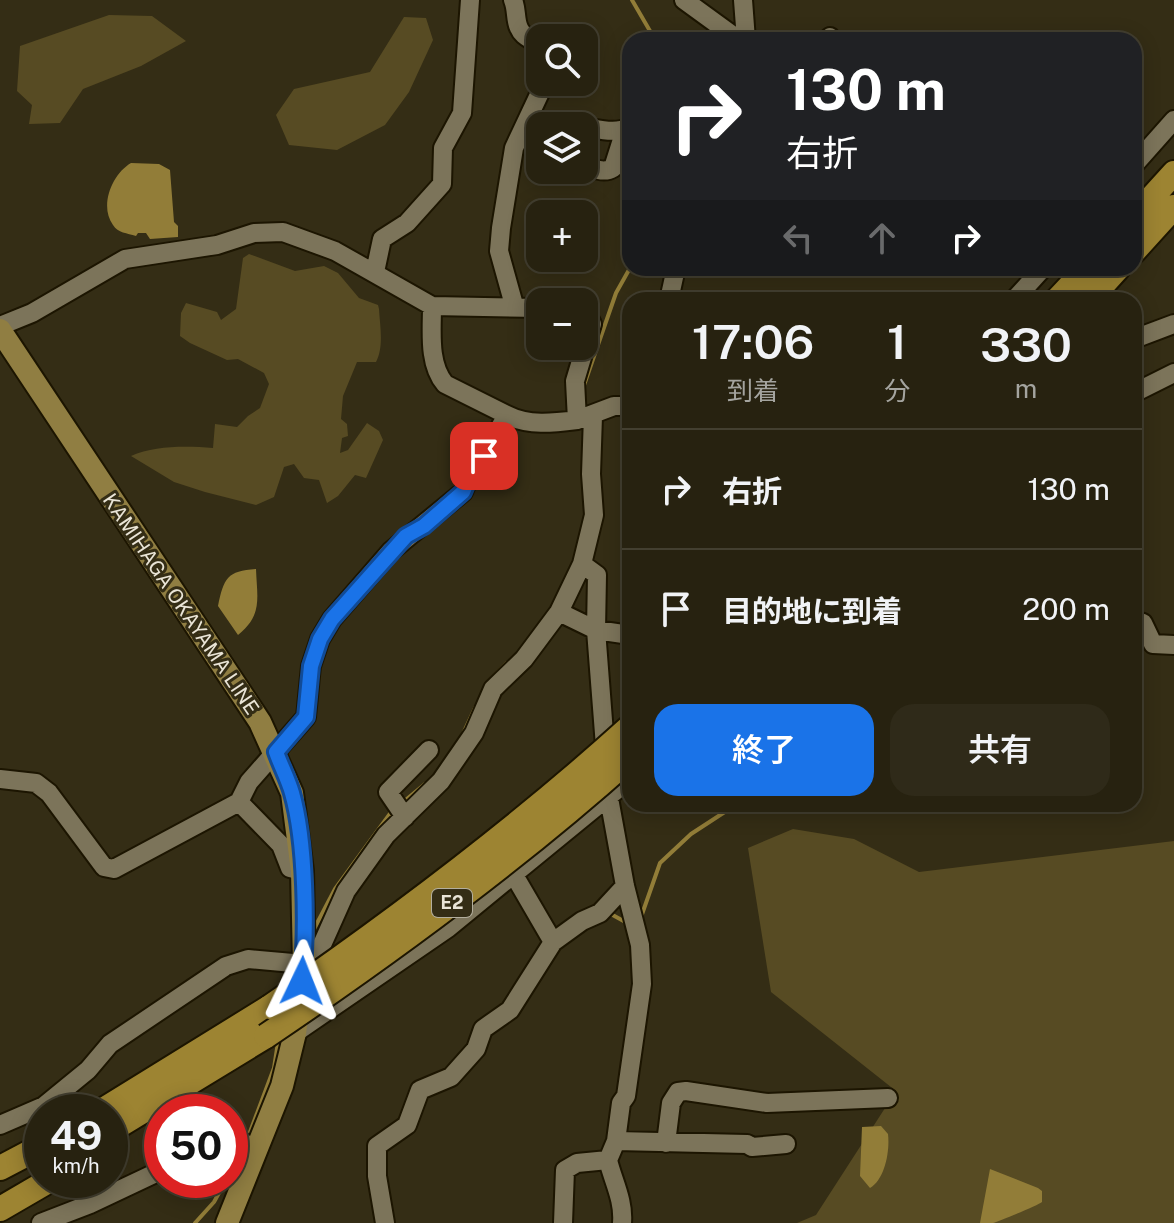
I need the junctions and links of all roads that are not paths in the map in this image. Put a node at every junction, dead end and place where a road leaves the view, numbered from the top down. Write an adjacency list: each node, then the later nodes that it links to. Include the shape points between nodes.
1 (470, 0): 19 (street, via 462,113 443,148 442,184 407,223 382,239)
2 (513, 0): 7 (street, via 518,28)
3 (684, 0): 5 (street)
4 (743, 0): 6 (street)
5 (728, 32)
6 (745, 32)
7 (526, 37)
8 (1174, 120): 13 (street)
9 (526, 126): 26 (street, via 514,148 499,251)
10 (598, 127): 11 (street)
11 (622, 128)
12 (622, 142): 14 (street, via 613,168)
13 (1142, 156)
14 (598, 169)
15 (1174, 173): 17 (highway)
16 (1174, 207): 18 (highway)
17 (1142, 208)
18 (1142, 242)
19 (375, 272): 27 (street); 30 (street, via 283,232 247,234 217,245 125,259)
20 (1036, 276): 23 (street)
21 (1080, 276): 24 (highway)
22 (1111, 276): 25 (highway)
23 (1021, 292)
24 (1064, 292)
25 (1096, 292)
26 (514, 305): 27 (street); 28 (street)
27 (432, 306): 36 (street, via 438,376)
28 (526, 306)
29 (1174, 324): 31 (street)
30 (0, 328): 46 (main road, KAMIHAGA OKAYAMA LINE)
31 (1142, 336)
32 (581, 360): 37 (street, via 575,381)
33 (1174, 373): 34 (street)
34 (1142, 389)
35 (622, 406): 37 (street)
36 (507, 415): 37 (street, via 520,422); 46 (street, via 463,492 406,536 332,619 311,666 306,717)
37 (585, 418): 38 (street, via 594,515)
38 (582, 564): 39 (street); 41 (street, via 597,575)
39 (559, 612): 41 (street); 52 (street, via 524,659 493,689 474,733 441,781)
40 (1142, 623): 43 (street, via 1153,644)
41 (596, 630): 42 (street); 50 (street)
42 (622, 634)
43 (1174, 645)
44 (622, 734): 60 (highway, E2, bridge, via 348,953)
45 (429, 750): 52 (street, via 388,792)
46 (276, 752): 51 (street); 53 (main road, KAMIHAGA OKAYAMA LINE, via 292,793)
47 (622, 765): 59 (highway, E2, bridge, via 360,972)
48 (0, 779): 51 (street, via 43,788 104,867 114,869)
49 (622, 786): 50 (street)
50 (609, 798): 54 (street); 55 (street)
51 (239, 802): 53 (street, via 281,845 290,868)
52 (405, 817): 57 (street, via 346,891 321,947)
53 (302, 871): 57 (main road, KAMIHAGA OKAYAMA LINE)
54 (514, 875): 56 (street); 58 (street, via 448,928)
55 (625, 886): 56 (street, via 603,911); 63 (street, via 640,945 642,984)
56 (551, 939): 81 (street, via 510,1010 483,1029 469,1057 449,1079 420,1090 407,1125 377,1146)
57 (304, 964): 58 (main road, KAMIHAGA OKAYAMA LINE); 62 (street, via 248,959 226,966 110,1044 44,1106)
58 (295, 1033): 67 (main road, KAMIHAGA OKAYAMA LINE)
59 (172, 1094)
60 (128, 1095)
61 (888, 1098): 64 (street, via 767,1103 678,1092 671,1103)
62 (0, 1125)
63 (620, 1142): 64 (street); 71 (street); 75 (street)
64 (666, 1143): 66 (street)
65 (248, 1144): 67 (street)
66 (786, 1144)
67 (258, 1147): 80 (main road, KAMIHAGA OKAYAMA LINE)
68 (0, 1155): 69 (highway)
69 (24, 1155)
70 (24, 1160): 72 (highway)
71 (608, 1160): 75 (street); 82 (street, via 565,1170)
72 (0, 1168)
73 (24, 1170): 76 (highway)
74 (144, 1178): 79 (street)
75 (618, 1190): 83 (street)
76 (0, 1193)
77 (24, 1195): 78 (highway)
78 (0, 1209)
79 (41, 1223)
80 (227, 1223)
81 (385, 1223)
82 (563, 1223)
83 (622, 1223)

